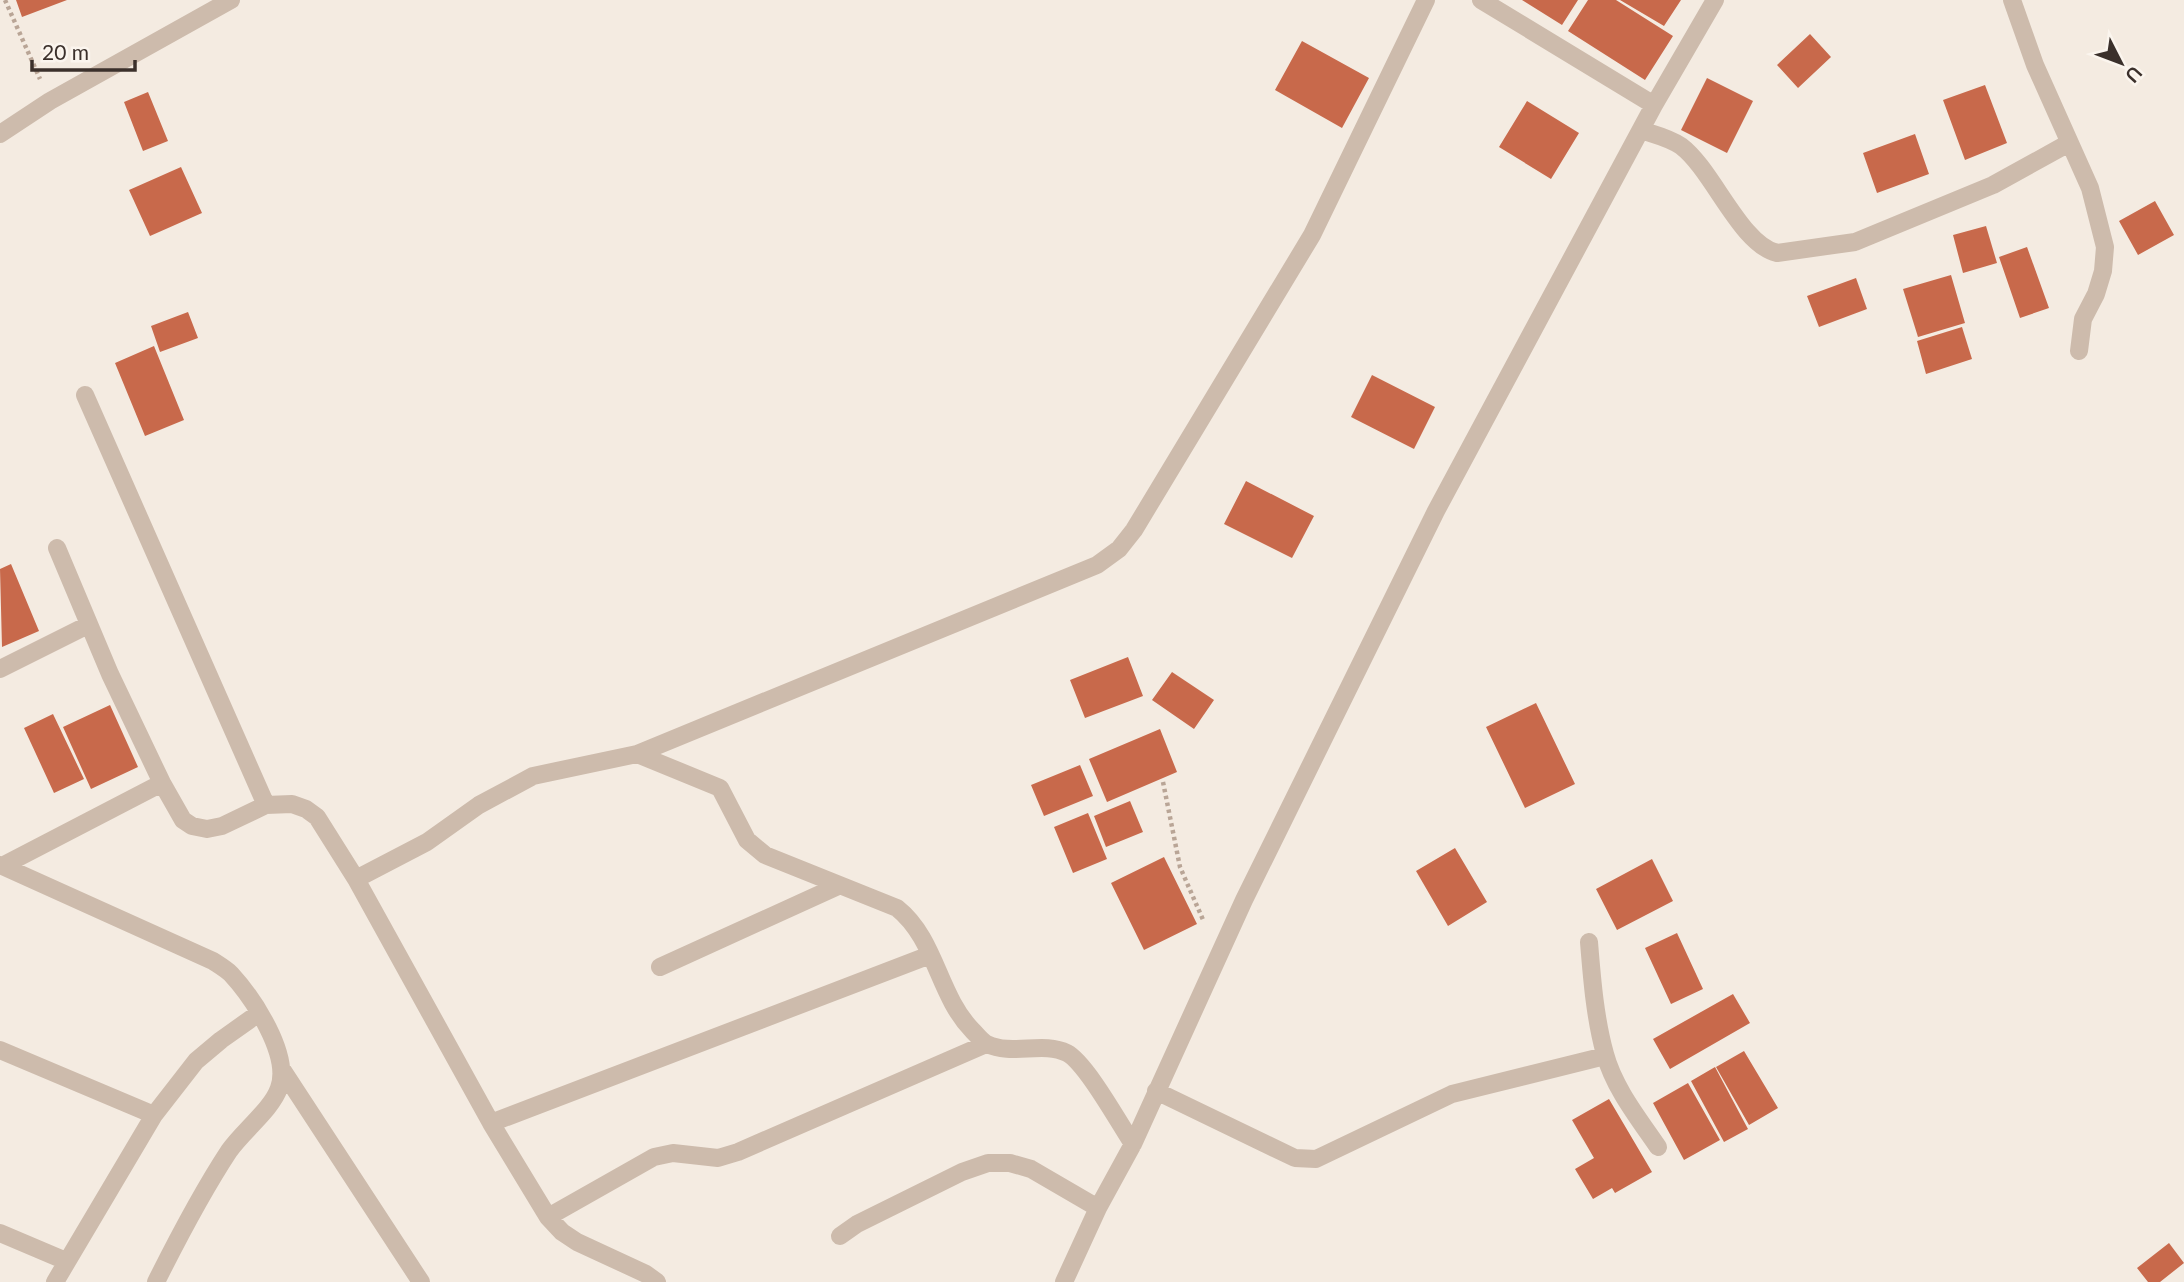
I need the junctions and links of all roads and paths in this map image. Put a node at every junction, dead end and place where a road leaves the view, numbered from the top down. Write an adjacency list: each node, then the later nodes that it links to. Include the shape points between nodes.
1 (5, 0): 7 (path)
2 (231, 0): 7 (street)
3 (1426, 0): 17 (street, via 1312,235 1119,549 1097,565)
4 (1481, 0): 8 (street)
5 (1715, 0): 8 (street)
6 (2012, 0): 11 (street)
7 (50, 101): 10 (street)
8 (1654, 104): 9 (street)
9 (1641, 130): 11 (street, via 1680,145 1755,239 1777,253 1855,242 1993,185); 26 (street, via 1436,511)
10 (0, 134)
11 (2069, 143): 12 (street, via 2090,188 2105,247 2096,294 2083,318)
12 (2079, 351)
13 (85, 395): 20 (street)
14 (57, 548): 15 (street)
15 (88, 625): 16 (street); 19 (street)
16 (0, 669)
17 (637, 754): 22 (street, via 533,776 479,805 427,842); 23 (street, via 720,788 747,840 765,855)
18 (1163, 782): 26 (path, via 1180,867)
19 (162, 783): 20 (street, via 183,820 207,830); 21 (street)
20 (266, 805): 22 (street, via 292,804 317,817)
21 (1, 866): 28 (street, via 213,961 229,972)
22 (356, 879): 35 (street)
23 (838, 886): 25 (street, via 897,908 911,919); 27 (street)
24 (1589, 942): 31 (street)
25 (930, 955): 29 (street, via 958,1015); 35 (street)
26 (1218, 956): 33 (street)
27 (660, 967)
28 (259, 1013): 32 (street); 34 (street, via 196,1061)
29 (986, 1044): 36 (street, via 1067,1054 1081,1066); 39 (street, via 738,1152 719,1158 673,1153 654,1157)
30 (0, 1050): 34 (street)
31 (1605, 1056): 33 (street, via 1452,1094 1316,1160 1295,1158); 37 (street, via 1626,1100)
32 (283, 1071): 44 (street, via 279,1090 229,1152); 45 (street)
33 (1156, 1091): 36 (street)
34 (154, 1115): 42 (street)
35 (491, 1123): 39 (street)
36 (1133, 1144): 38 (street)
37 (1658, 1147)
38 (1098, 1208): 41 (street, via 1031,1169 988,1163 961,1172); 47 (street)
39 (548, 1217): 46 (street, via 577,1242)
40 (0, 1233): 42 (street)
41 (839, 1236)
42 (66, 1261): 43 (street)
43 (55, 1282)
44 (156, 1282)
45 (421, 1282)
46 (657, 1282)
47 (1064, 1282)

